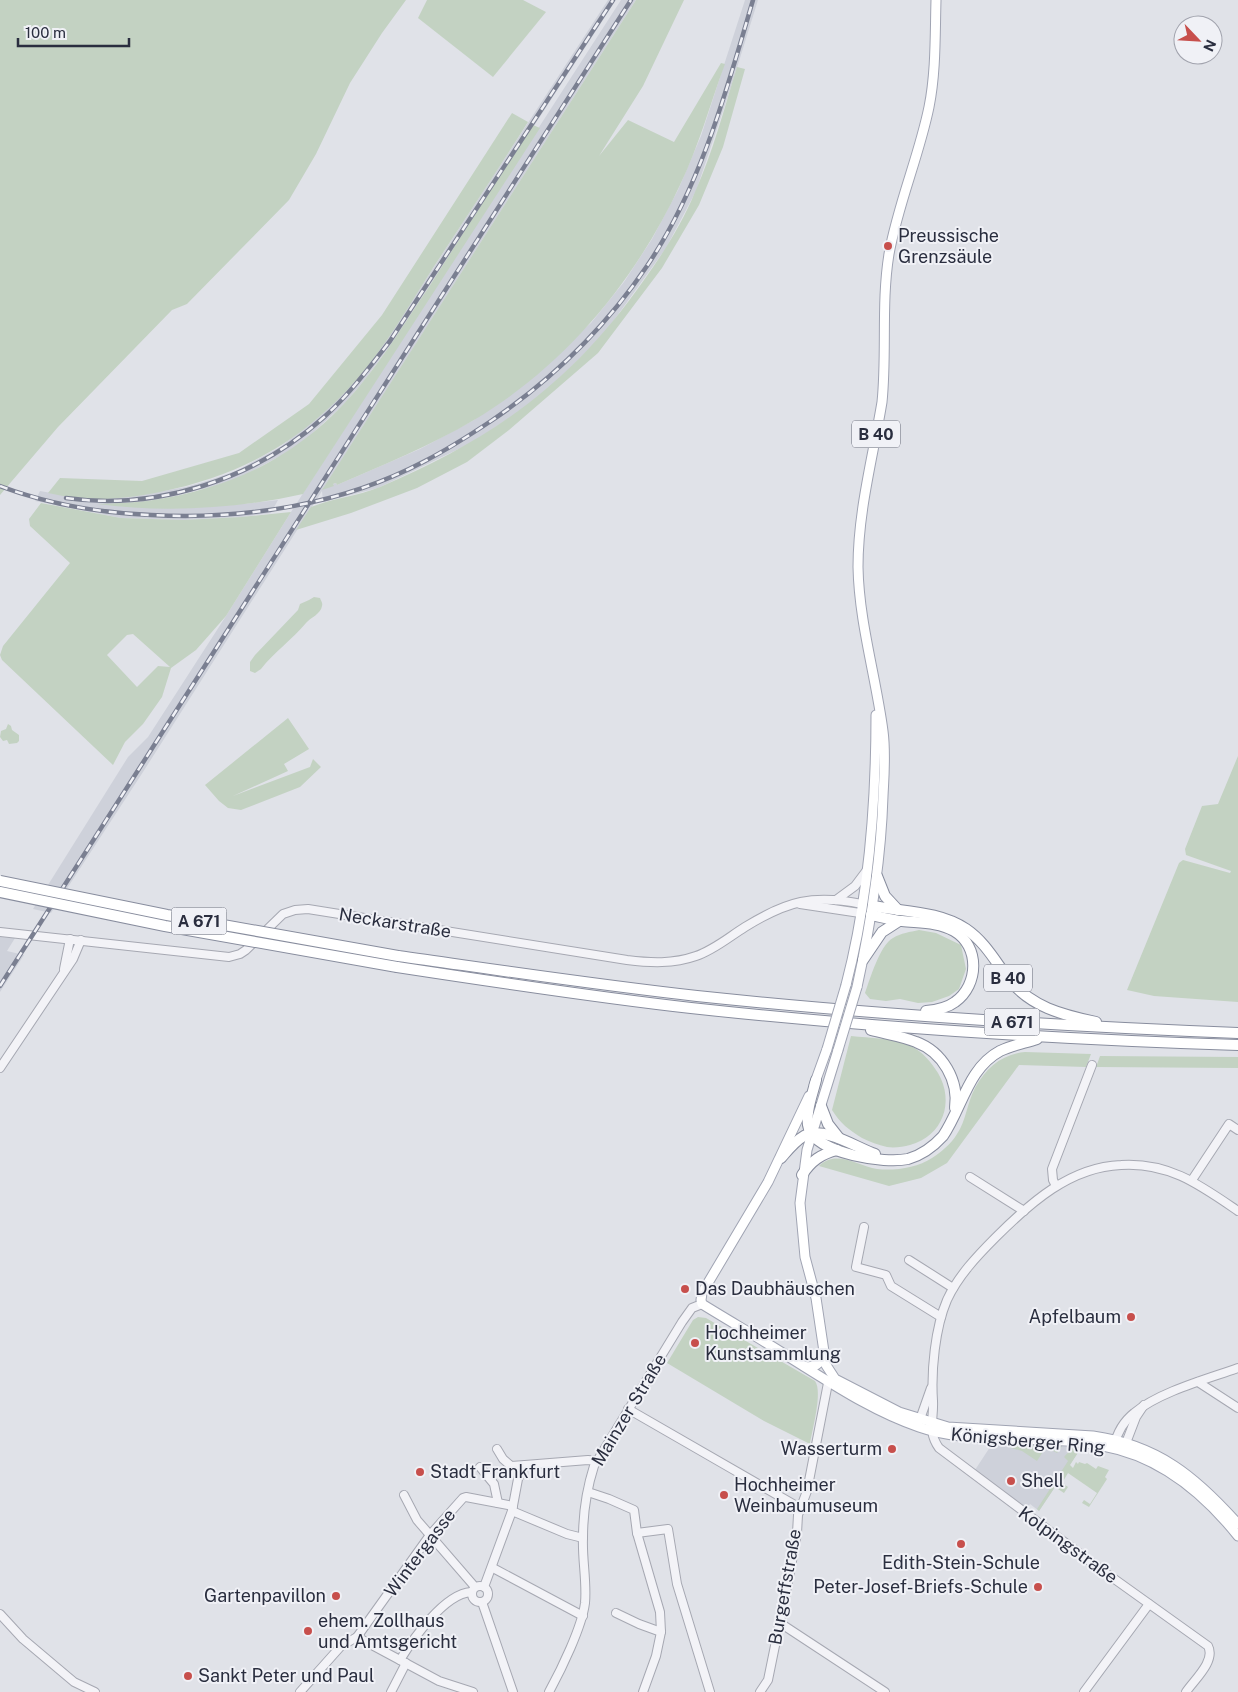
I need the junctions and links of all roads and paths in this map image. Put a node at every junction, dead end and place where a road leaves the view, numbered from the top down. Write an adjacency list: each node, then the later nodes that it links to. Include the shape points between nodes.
1 (936, 0): 2 (main road, B 40, via 929,106 889,256 882,402 859,535 860,592)
2 (876, 689): 3 (main road, B 40, via 874,791); 4 (main road, B 40, via 885,757)
3 (867, 870): 7 (street, via 855,886); 9 (main road, B 40)
4 (877, 876): 10 (main road, B 40); 11 (highway, via 885,896)
5 (0, 881): 17 (highway, A 671, bridge, via 186,919 398,956 695,996)
6 (0, 892): 18 (highway, A 671, bridge, via 165,926 397,967 619,999)
7 (836, 900): 8 (street, Neckarstraße, via 815,899); 9 (street, Neckarstraße)
8 (791, 904): 9 (street, Neckarstraße); 14 (street, Neckarstraße, via 760,918 704,953 663,963 308,909 283,914 246,950 229,957)
9 (861, 908): 10 (main road); 25 (main road, B 40, bridge, via 846,985)
10 (872, 911): 11 (highway); 15 (main road, B 40)
11 (899, 915): 15 (highway, via 882,932); 17 (highway, via 954,931 969,947 974,969 967,990 950,1005 936,1010); 19 (highway, B 40, via 944,918 965,928 983,943 1014,985 1037,1003 1055,1012)
12 (0, 932): 13 (street, Neckarstraße)
13 (70, 939): 14 (street, Neckarstraße); 16 (street)
14 (81, 940): 16 (street)
15 (863, 960): 26 (main road, B 40, bridge)
16 (64, 971): 24 (street)
17 (896, 1013): 19 (highway, A 671)
18 (843, 1022): 21 (highway, A 671); 27 (highway, via 916,1042 932,1050 949,1070 954,1087)
19 (1129, 1029): 20 (highway, A 671)
20 (1238, 1033)
21 (1045, 1037): 22 (highway, A 671); 27 (highway, via 1006,1049 986,1062 971,1081)
22 (1238, 1046)
23 (1092, 1065): 37 (street, via 1052,1169)
24 (0, 1068)
25 (816, 1080): 29 (highway, via 808,1123); 32 (main road)
26 (821, 1106): 29 (main road, B 40); 30 (highway, via 828,1124)
27 (951, 1121): 33 (highway, via 937,1143 923,1153 907,1159)
28 (1238, 1130): 36 (street, via 1229,1124)
29 (812, 1134): 30 (highway); 31 (highway, via 822,1144); 32 (highway, via 796,1142); 34 (main road)
30 (840, 1139): 33 (highway)
31 (837, 1150): 33 (highway); 34 (highway, via 816,1158)
32 (781, 1158): 43 (main road, via 703,1291)
33 (890, 1160)
34 (802, 1175): 45 (main road, via 800,1203 805,1257 818,1307)
35 (970, 1177): 38 (street)
36 (1192, 1180): 37 (street, via 1148,1166 1119,1165 1091,1170); 39 (street)
37 (1056, 1186): 38 (street)
38 (1024, 1211): 42 (street, via 975,1259)
39 (1238, 1211)
40 (864, 1227): 44 (street, via 856,1267 886,1275 890,1286)
41 (909, 1260): 42 (street)
42 (953, 1288): 44 (street)
43 (702, 1304): 46 (main road, Königsberger Ring); 53 (street, Mainzer Straße, via 689,1312)
44 (941, 1317): 50 (street)
45 (824, 1353): 46 (main road, via 816,1366); 48 (main road)
46 (801, 1365): 48 (main road, Königsberger Ring)
47 (1238, 1368): 49 (street)
48 (831, 1381): 54 (main road, Königsberger Ring); 66 (street, Burgeffstraße)
49 (1198, 1382): 51 (street); 52 (street)
50 (932, 1386): 54 (street); 55 (street)
51 (1144, 1405): 56 (street); 57 (street, via 1123,1425)
52 (1238, 1408)
53 (628, 1409): 59 (street, Mainzer Straße); 66 (street)
54 (918, 1423): 55 (main road, Königsberger Ring)
55 (932, 1427): 57 (main road, Königsberger Ring, via 964,1437); 76 (street, Kolpingstraße, via 934,1442 944,1452)
56 (1126, 1443): 57 (main road, Königsberger Ring); 67 (main road, Königsberger Ring, via 1148,1450 1180,1469 1201,1485)
57 (1114, 1444): 70 (main road, Königsberger Ring, via 1177,1476 1198,1492)
58 (497, 1449): 60 (street, via 511,1466)
59 (596, 1461): 60 (street); 62 (street, Mainzer Straße)
60 (525, 1465): 65 (street, via 518,1479)
61 (480, 1467): 64 (street, via 494,1484)
62 (588, 1492): 68 (street, via 634,1510); 71 (street, Mainzer Straße)
63 (404, 1495): 69 (street, via 417,1520)
64 (498, 1503): 65 (street, Wintergasse); 69 (street, Wintergasse, via 464,1497)
65 (513, 1508): 71 (street, Wintergasse, via 566,1534); 72 (street)
66 (800, 1508): 80 (street, Burgeffstraße)
67 (1238, 1524)
68 (637, 1533): 81 (street, via 660,1612); 92 (street, via 668,1529 677,1584)
69 (430, 1535): 74 (street); 82 (street, Wintergasse)
70 (1238, 1536)
71 (583, 1538): 79 (street, Mainzer Straße)
72 (493, 1568): 73 (street); 79 (street)
73 (484, 1587): 74 (street); 75 (street, via 488,1596)
74 (473, 1590): 75 (street, via 474,1600); 83 (street, via 444,1606 421,1629)
75 (482, 1602): 90 (street)
76 (1149, 1604): 94 (street); 95 (street, Kolpingstraße, via 1208,1646 1210,1655 1207,1663)
77 (616, 1613): 81 (street)
78 (0, 1614): 86 (street, via 23,1639 74,1682)
79 (583, 1616): 85 (street, Mainzer Straße)
80 (780, 1623): 84 (street); 93 (street, Burgeffstraße, via 768,1680)
81 (661, 1632): 91 (street)
82 (357, 1637): 83 (street); 87 (street, via 341,1646)
83 (403, 1662): 88 (street); 89 (street, via 439,1681)
84 (880, 1690)
85 (551, 1691)
86 (95, 1692)
87 (300, 1692)
88 (391, 1692)
89 (473, 1692)
90 (513, 1692)
91 (643, 1692)
92 (710, 1692)
93 (760, 1692)
94 (1084, 1692)
95 (1186, 1692)

